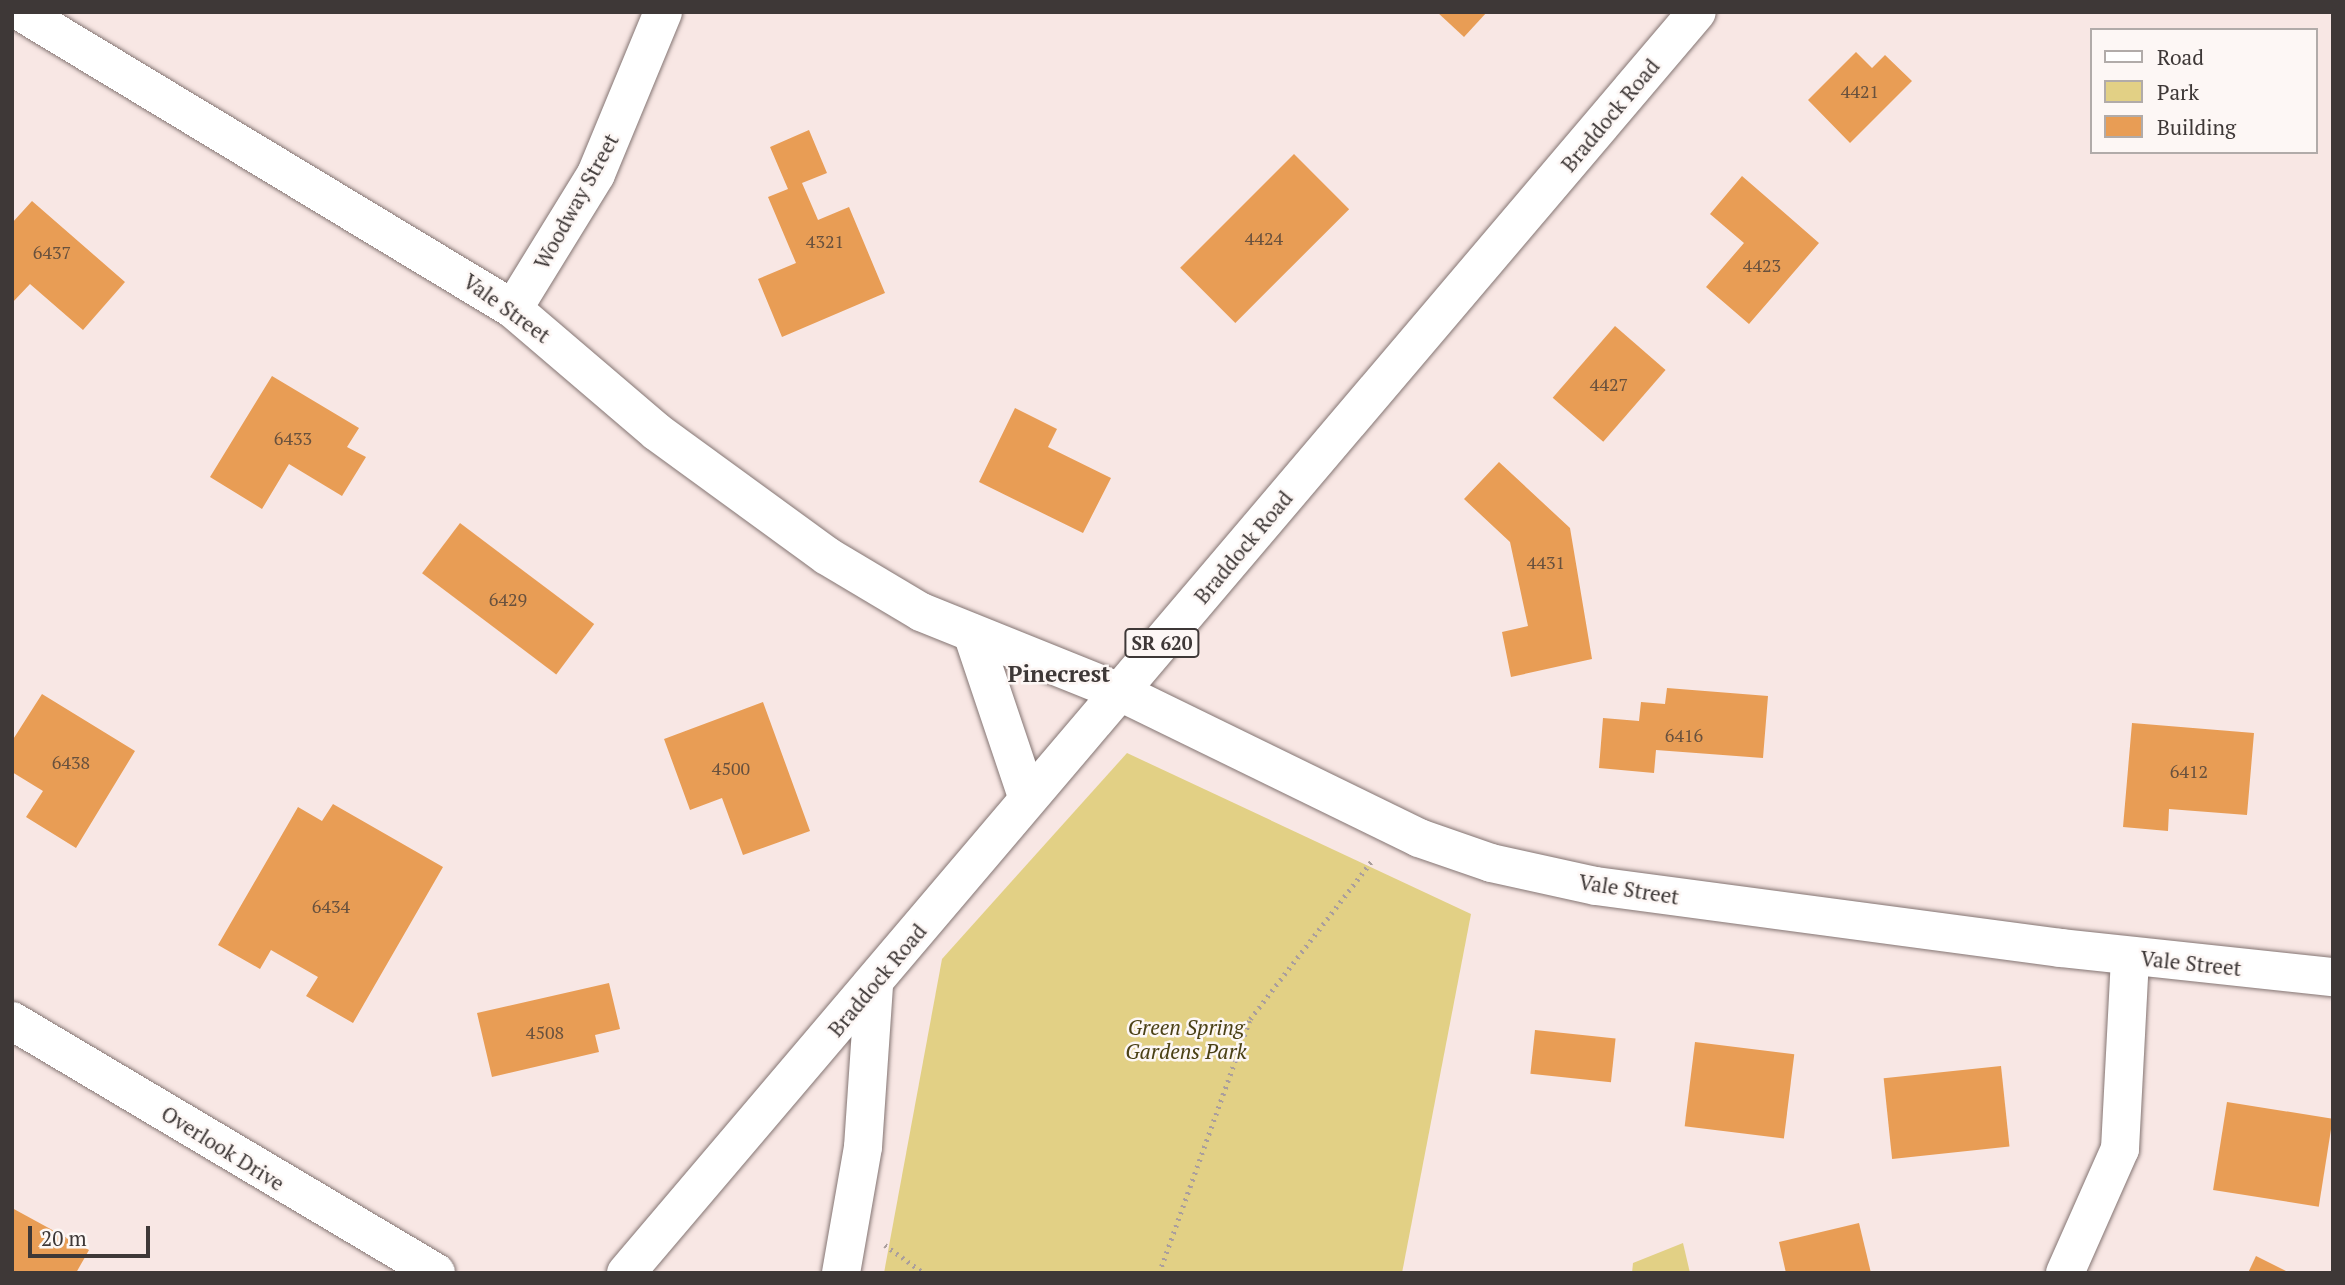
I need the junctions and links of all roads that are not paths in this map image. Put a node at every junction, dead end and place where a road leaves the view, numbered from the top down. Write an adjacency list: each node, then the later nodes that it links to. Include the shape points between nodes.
1 (21, 12): 4 (street, Vale Street)
2 (663, 12): 4 (street, Woodway Street, via 596,174)
3 (1697, 12): 6 (street, Braddock Road / SR 620)
4 (513, 309): 5 (street, Vale Street, via 657,432 827,556 921,612)
5 (972, 633): 6 (street, Vale Street); 7 (street)
6 (1120, 692): 7 (street, Braddock Road / SR 620); 8 (street, Vale Street, via 1397,828 1491,863 1596,886)
7 (1028, 799): 10 (street, Braddock Road / SR 620)
8 (2130, 956): 9 (street, Vale Street); 15 (street, via 2120,1149)
9 (2333, 977)
10 (874, 984): 13 (street, Braddock Road / SR 620); 14 (street, via 863,1147)
11 (12, 1021): 12 (street, Overlook Drive)
12 (436, 1273)
13 (626, 1273)
14 (841, 1273)
15 (2065, 1273)

